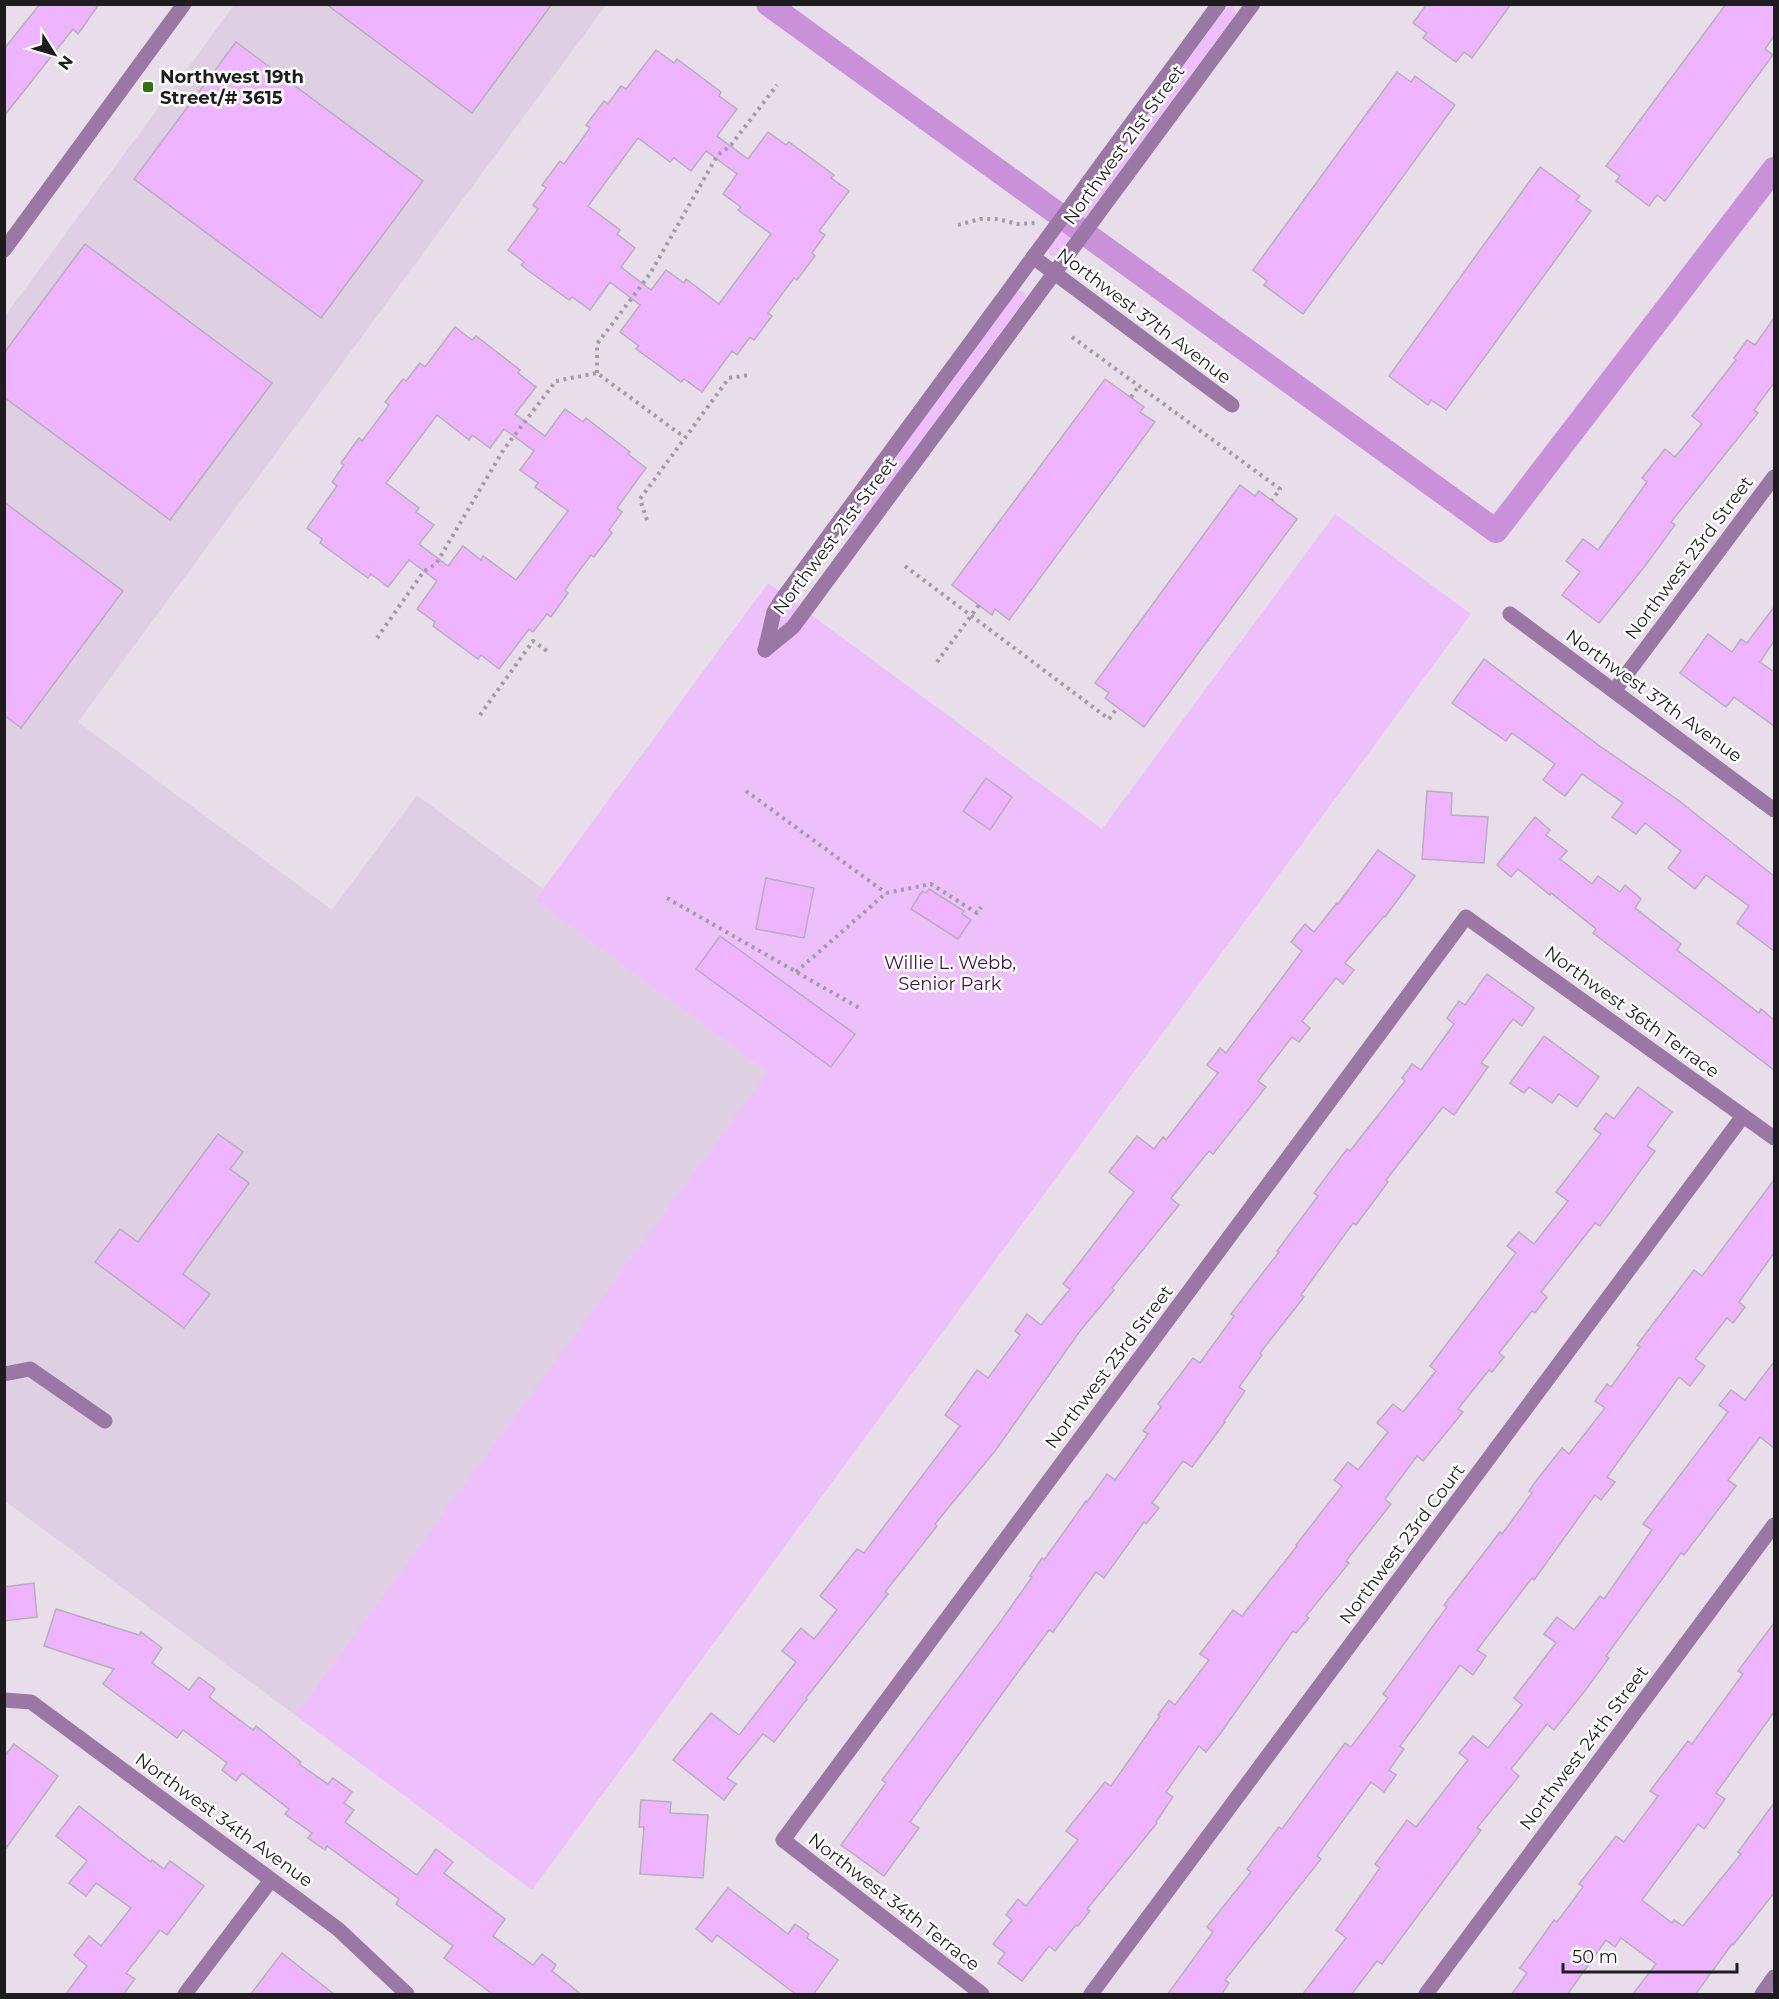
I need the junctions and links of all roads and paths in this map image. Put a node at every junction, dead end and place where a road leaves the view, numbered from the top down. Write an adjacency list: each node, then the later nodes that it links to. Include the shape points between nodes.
1 (184, 4): 7 (street)
2 (1219, 4): 8 (street, Northwest 21st Street)
3 (1251, 5): 9 (street, Northwest 21st Street)
4 (777, 85): 11 (path, via 731,145 717,156 651,274 597,344)
5 (1040, 223): 6 (path, via 980,219)
6 (958, 225)
7 (4, 250)
8 (1033, 257): 9 (street, Northwest 37th Avenue); 9 (street, Northwest 21st Street, via 780,602 765,650 793,627)
9 (1054, 273): 15 (street, Northwest 37th Avenue)
10 (1072, 337): 13 (path)
11 (597, 373): 16 (path); 24 (path, via 556,381 504,449 436,564 424,571)
12 (749, 375): 16 (path, via 729,378)
13 (1139, 386): 14 (path); 18 (path, via 1280,489)
14 (1131, 397)
15 (1232, 405)
16 (684, 437): 19 (path, via 640,499)
17 (1774, 477): 27 (street, Northwest 23rd Street)
18 (1272, 500)
19 (647, 520)
20 (905, 566): 23 (path)
21 (979, 605): 23 (path)
22 (1510, 614): 27 (street, Northwest 37th Avenue)
23 (972, 615): 26 (path); 28 (path, via 1109,718)
24 (377, 638)
25 (547, 651): 29 (path, via 533,642)
26 (937, 662)
27 (1614, 691): 31 (street, Northwest 37th Avenue)
28 (1118, 707)
29 (480, 715)
30 (746, 791): 32 (path)
31 (1774, 810)
32 (886, 893): 34 (path, via 931,884 977,913); 36 (path)
33 (667, 898): 36 (path)
34 (981, 907)
35 (1466, 917): 38 (street, Northwest 36th Terrace); 44 (street, Northwest 23rd Street)
36 (796, 972): 37 (path)
37 (861, 1009)
38 (1743, 1116): 39 (street, Northwest 36th Terrace); 50 (street, Northwest 23rd Court)
39 (1774, 1138)
40 (4, 1374): 41 (street, via 30,1369)
41 (105, 1421)
42 (1774, 1525): 51 (street, Northwest 24th Street)
43 (4, 1700): 45 (street, Northwest 34th Avenue, via 31,1702)
44 (783, 1840): 49 (street, Northwest 34th Terrace)
45 (271, 1880): 47 (street); 48 (street, Northwest 34th Avenue, via 338,1929)
46 (1774, 1977): 52 (street)
47 (185, 1995)
48 (407, 1995)
49 (982, 1995)
50 (1091, 1995)
51 (1426, 1995)
52 (1761, 1995)

